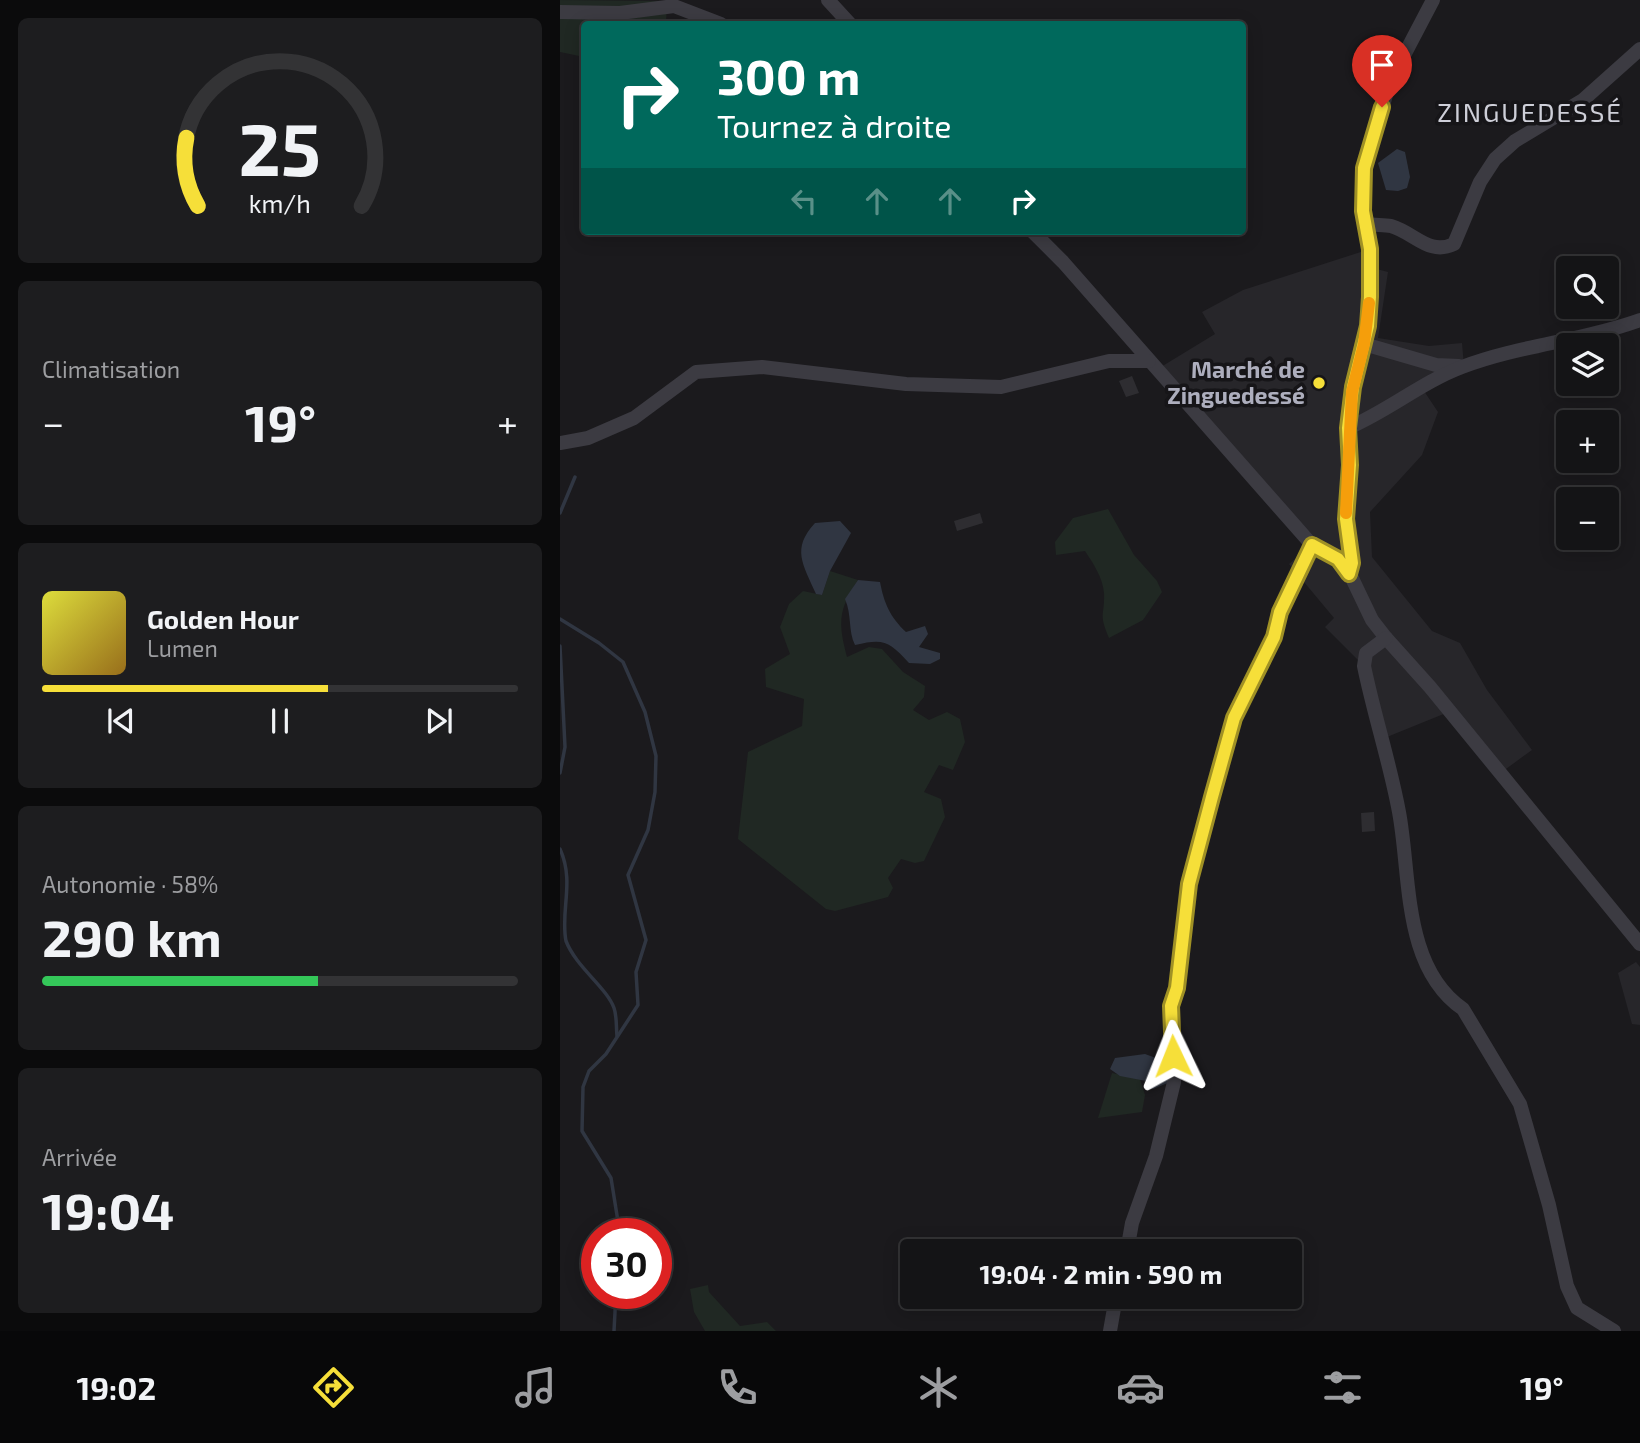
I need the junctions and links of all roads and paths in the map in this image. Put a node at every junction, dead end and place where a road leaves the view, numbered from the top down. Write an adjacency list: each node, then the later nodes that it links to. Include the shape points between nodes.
1 (828, 0): 5 (street)
2 (1433, 0): 7 (street, via 1390,82 1374,133 1364,168)
3 (560, 12): 4 (street, via 620,13 674,6)
4 (713, 21)
5 (847, 21)
6 (1640, 49): 7 (street, via 1583,100 1515,141 1495,159 1480,182 1454,244 1442,250 1391,226)
7 (1367, 225): 12 (street, via 1370,297)
8 (1036, 235): 13 (street)
9 (1640, 320): 10 (street)
10 (1608, 331): 11 (street); 14 (street)
11 (1640, 331)
12 (1364, 344): 14 (street, via 1436,365); 15 (street)
13 (1149, 361): 16 (street, via 1098,363 1001,387 906,384 762,367 696,372 634,418 588,438); 17 (street)
14 (1464, 366): 15 (street, via 1432,380 1380,415)
15 (1348, 428): 18 (street)
16 (560, 443)
17 (1312, 545): 18 (street, via 1338,559); 21 (street, via 1234,718 1189,884 1171,1006 1174,1082)
18 (1349, 574): 19 (street)
19 (1386, 638): 20 (street); 24 (street, via 1366,653 1364,666 1400,814 1412,925 1438,985 1463,1009 1520,1104 1567,1286 1577,1307)
20 (1640, 944)
21 (1129, 1239)
22 (1114, 1309): 23 (street)
23 (1110, 1331)
24 (1614, 1331)

